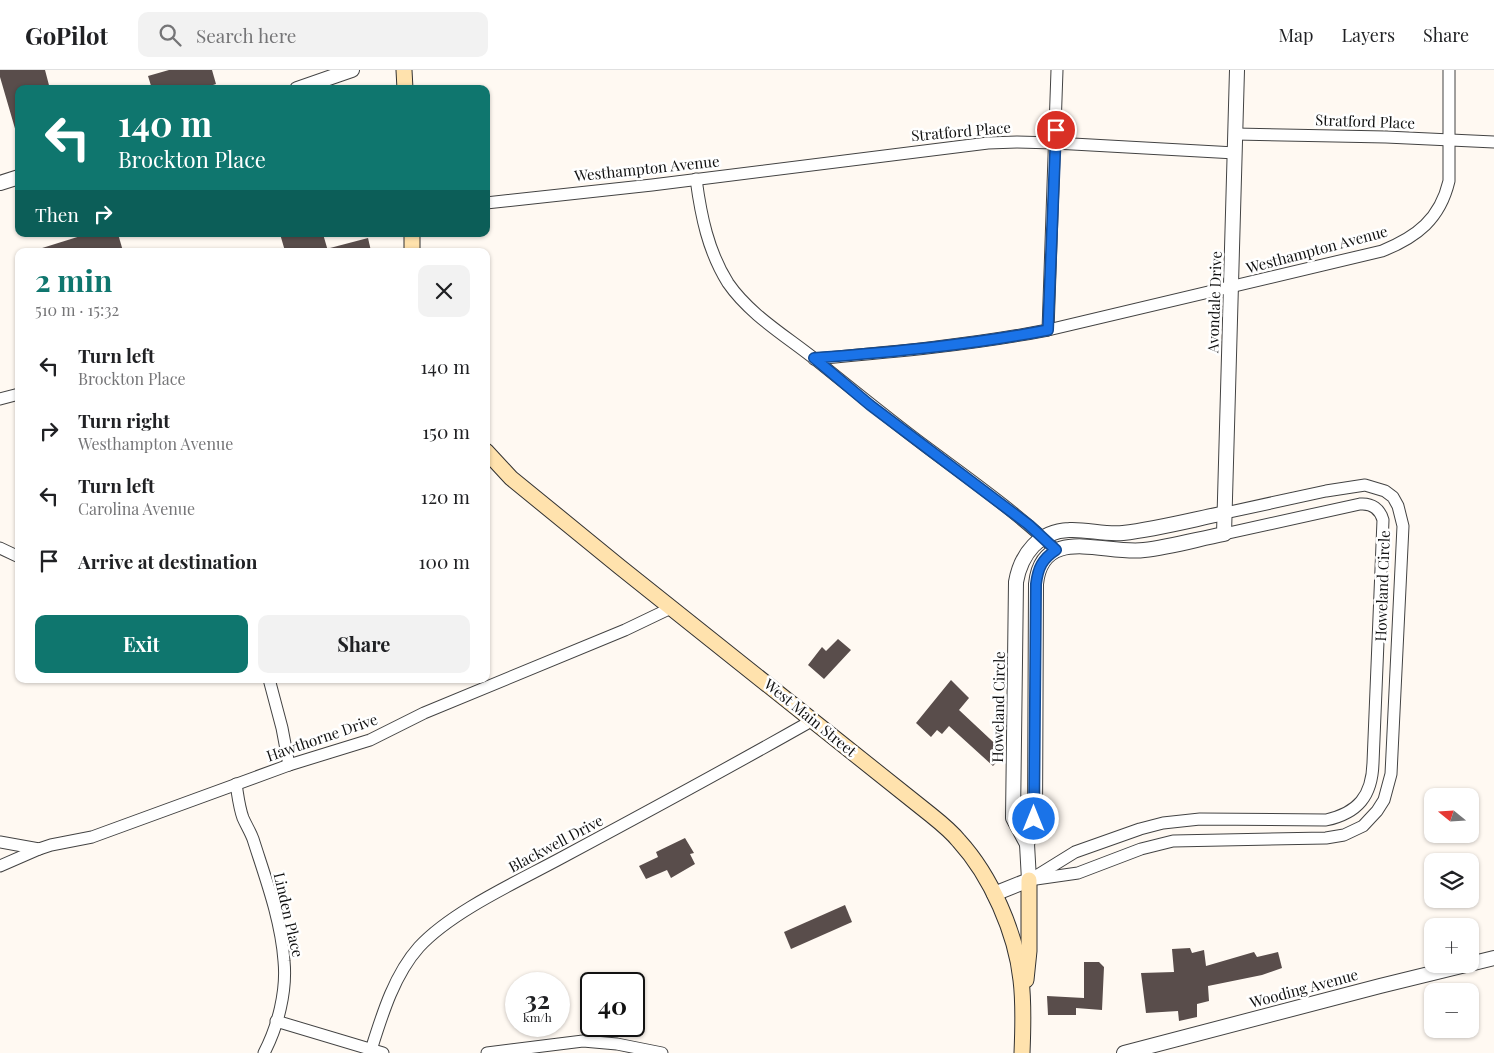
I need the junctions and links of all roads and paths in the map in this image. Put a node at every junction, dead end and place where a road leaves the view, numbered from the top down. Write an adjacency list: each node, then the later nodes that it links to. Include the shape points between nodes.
1 (352, 70): 6 (street)
2 (404, 70): 7 (main road)
3 (1057, 70): 11 (street)
4 (1237, 70): 8 (street, Avondale Drive)
5 (1449, 70): 9 (street, Westhampton Avenue)
6 (309, 85)
7 (405, 85)
8 (1236, 134): 9 (street, Stratford Place); 12 (street, Avondale Drive)
9 (1450, 140): 10 (street, Stratford Place); 18 (street, Westhampton Avenue, via 1446,196 1416,233 1382,251)
10 (1494, 142)
11 (1055, 143): 12 (street, Stratford Place); 13 (street, Stratford Place, via 988,143); 19 (street)
12 (1235, 153): 18 (street, Avondale Drive)
13 (811, 165): 15 (street, Westhampton Avenue)
14 (15, 178): 16 (street)
15 (696, 179): 17 (street, Westhampton Avenue); 20 (street, via 708,238 728,283 758,316)
16 (0, 183)
17 (490, 203)
18 (1231, 287): 19 (street, Westhampton Avenue); 26 (street, Avondale Drive)
19 (1048, 330): 20 (street, Westhampton Avenue, via 1013,337)
20 (814, 358): 28 (street)
21 (15, 395): 22 (street)
22 (0, 399)
23 (490, 455): 34 (main road, West Main Street, via 511,478)
24 (1326, 491): 25 (street); 26 (street, Howeland Circle); 33 (street, Howeland Circle, via 1365,485 1386,491 1393,497 1403,526)
25 (1326, 512): 27 (street, Howeland Circle); 32 (street, Howeland Circle, via 1365,504 1377,509 1383,520)
26 (1225, 513): 27 (street, Avondale Drive); 28 (street, Howeland Circle, via 1122,534 1070,530)
27 (1224, 534): 30 (street, Howeland Circle, via 1144,550 1082,546)
28 (1043, 538): 30 (street); 37 (street, Howeland Circle, via 1018,568)
29 (0, 548): 31 (street)
30 (1056, 550): 36 (street, Howeland Circle, via 1047,556 1037,571)
31 (15, 555)
32 (1381, 556): 33 (street); 39 (street, Howeland Circle)
33 (1401, 558): 40 (street, Howeland Circle)
34 (671, 608): 38 (main road, West Main Street); 41 (street, Hawthorne Drive, via 424,713 370,740)
35 (269, 683): 41 (street)
36 (1035, 701): 37 (street); 49 (street, Howeland Circle, via 1034,819)
37 (1015, 702): 49 (street, Howeland Circle, via 1013,818)
38 (813, 720): 54 (main road, West Main Street, via 950,832 974,859); 58 (street, Blackwell Drive, via 478,904 438,930 418,948 406,965)
39 (1373, 764): 40 (street); 44 (street, Howeland Circle, via 1370,786 1356,808 1336,818)
40 (1392, 764): 46 (street, Howeland Circle, via 1384,800 1370,820 1335,837)
41 (289, 765): 42 (street, Hawthorne Drive)
42 (236, 784): 51 (street, Hawthorne Drive, via 92,837); 57 (street, Linden Place, via 238,803 252,836 278,923 284,960 282,998)
43 (1234, 820): 44 (street, Howeland Circle); 45 (street, Howeland Circle, via 1178,820); 47 (street)
44 (1315, 820): 46 (street)
45 (1152, 826): 50 (street); 53 (street, Howeland Circle, via 1075,852)
46 (1314, 838): 47 (street, Howeland Circle)
47 (1234, 839): 50 (street, Howeland Circle, via 1173,841)
48 (0, 842): 51 (street, Hawthorne Drive)
49 (1027, 844): 53 (street, Howeland Circle)
50 (1155, 845): 53 (street, Howeland Circle, via 1078,873)
51 (39, 849): 52 (street)
52 (0, 866)
53 (1029, 880): 54 (street, Howeland Circle); 56 (main road, via 1029,950)
54 (994, 894): 56 (main road, West Main Street, via 1016,951)
55 (1494, 958): 64 (street, Wooding Avenue)
56 (1023, 1018): 63 (main road, West Main Street)
57 (276, 1021): 58 (street); 59 (street, Linden Place)
58 (371, 1050): 60 (street)
59 (264, 1053)
60 (384, 1053)
61 (487, 1053): 62 (street, via 583,1042 617,1044)
62 (662, 1053)
63 (1022, 1053)
64 (1124, 1053)

